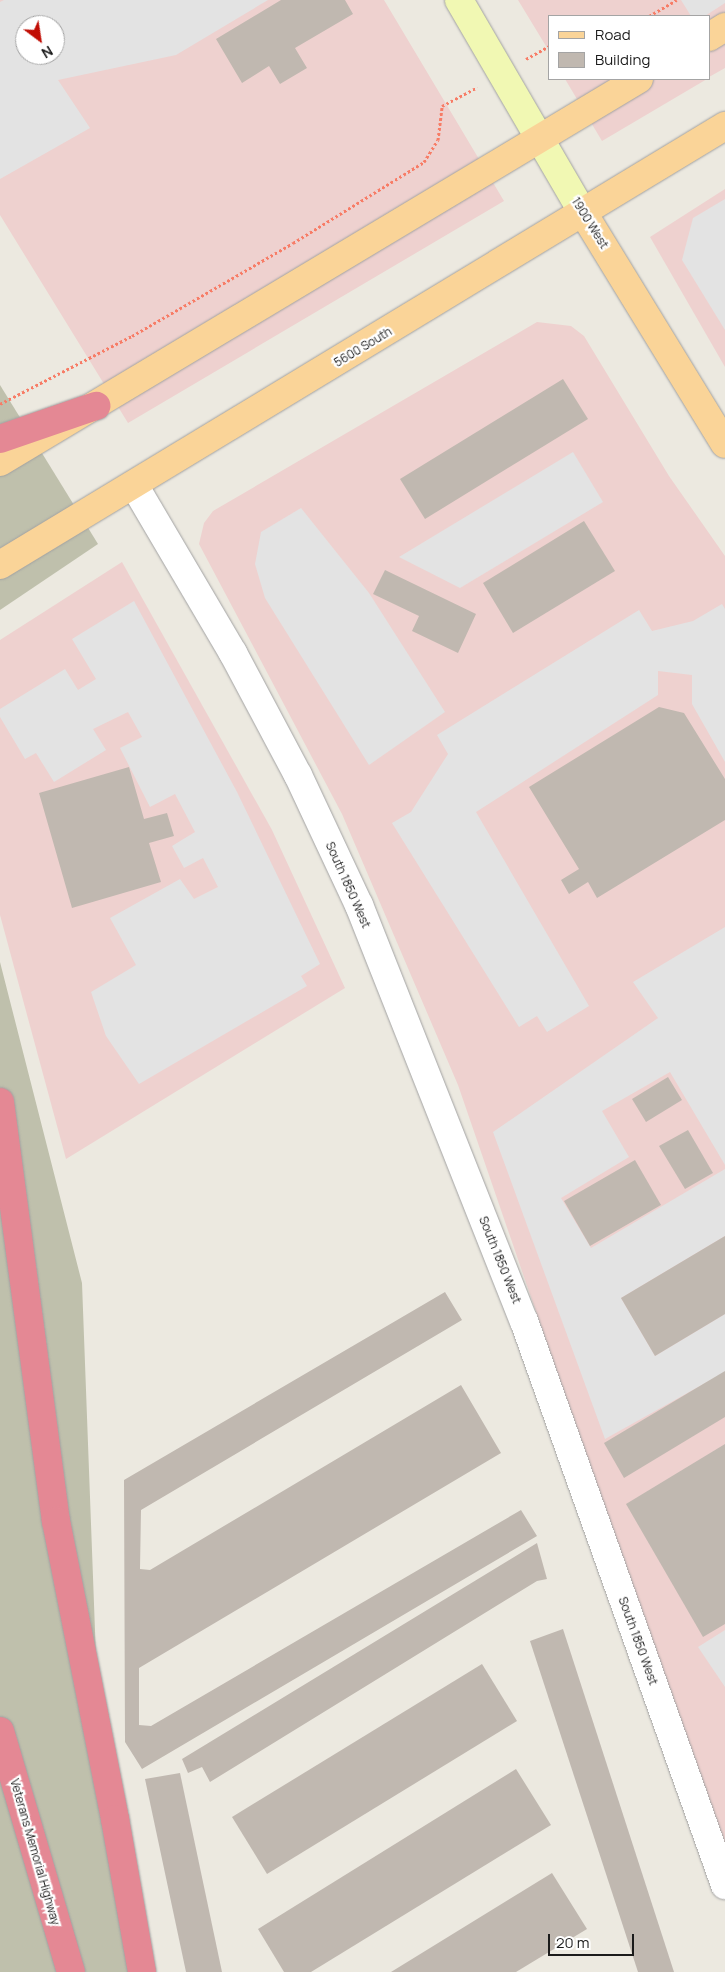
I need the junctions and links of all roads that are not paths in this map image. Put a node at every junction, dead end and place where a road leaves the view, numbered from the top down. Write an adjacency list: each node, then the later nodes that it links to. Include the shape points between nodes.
1 (459, 0): 6 (main road, 1900 West)
2 (725, 27): 3 (main road)
3 (710, 36)
4 (637, 80): 6 (main road)
5 (725, 126): 7 (main road, 5600 South)
6 (539, 138): 7 (main road, 1900 West); 8 (main road)
7 (582, 211): 10 (main road, 1900 West); 12 (main road, 5600 South, via 520,252)
8 (96, 406): 9 (highway); 11 (main road)
9 (0, 439)
10 (725, 444)
11 (0, 462)
12 (134, 485): 13 (main road, 5600 South); 16 (street, South 1850 West, via 233,653 298,775 359,905 524,1321)
13 (0, 565)
14 (0, 1102): 18 (highway, via 56,1521 116,1819)
15 (0, 1731): 17 (highway, Veterans Memorial Highway)
16 (725, 1885)
17 (71, 1972)
18 (142, 1972)

